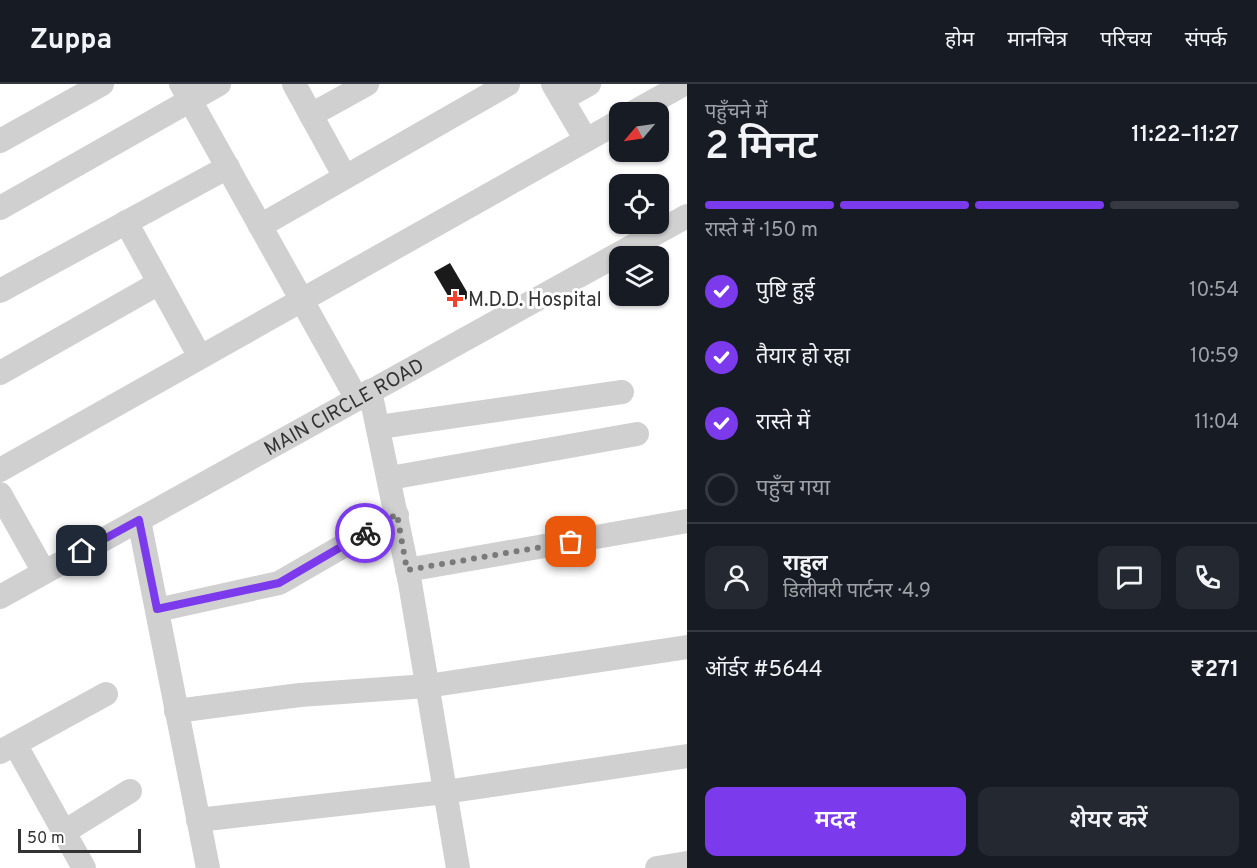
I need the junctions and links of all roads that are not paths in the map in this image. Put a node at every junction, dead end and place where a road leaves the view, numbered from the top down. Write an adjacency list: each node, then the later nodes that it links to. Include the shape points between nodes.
1 (102, 84): 14 (street)
2 (219, 84): 9 (street)
3 (294, 84): 11 (street)
4 (367, 84): 11 (street)
5 (508, 84): 16 (street)
6 (589, 84): 8 (street)
7 (684, 84): 10 (street)
8 (558, 91): 13 (street)
9 (186, 92): 15 (street); 17 (street)
10 (652, 102)
11 (311, 115): 16 (street)
12 (609, 127): 13 (street)
13 (585, 140): 23 (street)
14 (0, 141)
15 (228, 167): 19 (street); 20 (street)
16 (345, 177): 20 (street)
17 (0, 208)
18 (687, 216): 27 (street, MAIN CIRCLE ROAD)
19 (126, 222): 21 (street); 22 (street)
20 (260, 225): 23 (street)
21 (159, 283): 24 (street); 25 (street)
22 (0, 291)
23 (302, 300): 24 (street); 27 (street)
24 (200, 357): 30 (street)
25 (0, 373)
26 (622, 392): 28 (street)
27 (364, 395): 28 (street); 34 (street, MAIN CIRCLE ROAD)
28 (379, 427): 31 (street)
29 (636, 434): 31 (street)
30 (0, 470)
31 (390, 478): 33 (street)
32 (0, 494): 37 (street)
33 (397, 514): 36 (street); 39 (street, via 279,583)
34 (139, 520): 37 (street, MAIN CIRCLE ROAD); 39 (street)
35 (687, 521): 36 (street)
36 (407, 570): 41 (street)
37 (44, 572): 38 (street, MAIN CIRCLE ROAD)
38 (0, 597)
39 (157, 609): 43 (street)
40 (687, 647): 41 (street)
41 (428, 686): 43 (street, via 300,695); 47 (street)
42 (106, 694): 44 (street)
43 (176, 711): 48 (street)
44 (8, 748): 49 (street)
45 (687, 756): 47 (street)
46 (130, 790): 49 (street)
47 (445, 792): 48 (street); 53 (street)
48 (198, 820): 52 (street)
49 (64, 832): 51 (street)
50 (687, 863): 54 (street)
51 (84, 868)
52 (208, 868)
53 (458, 868)
54 (657, 868)

